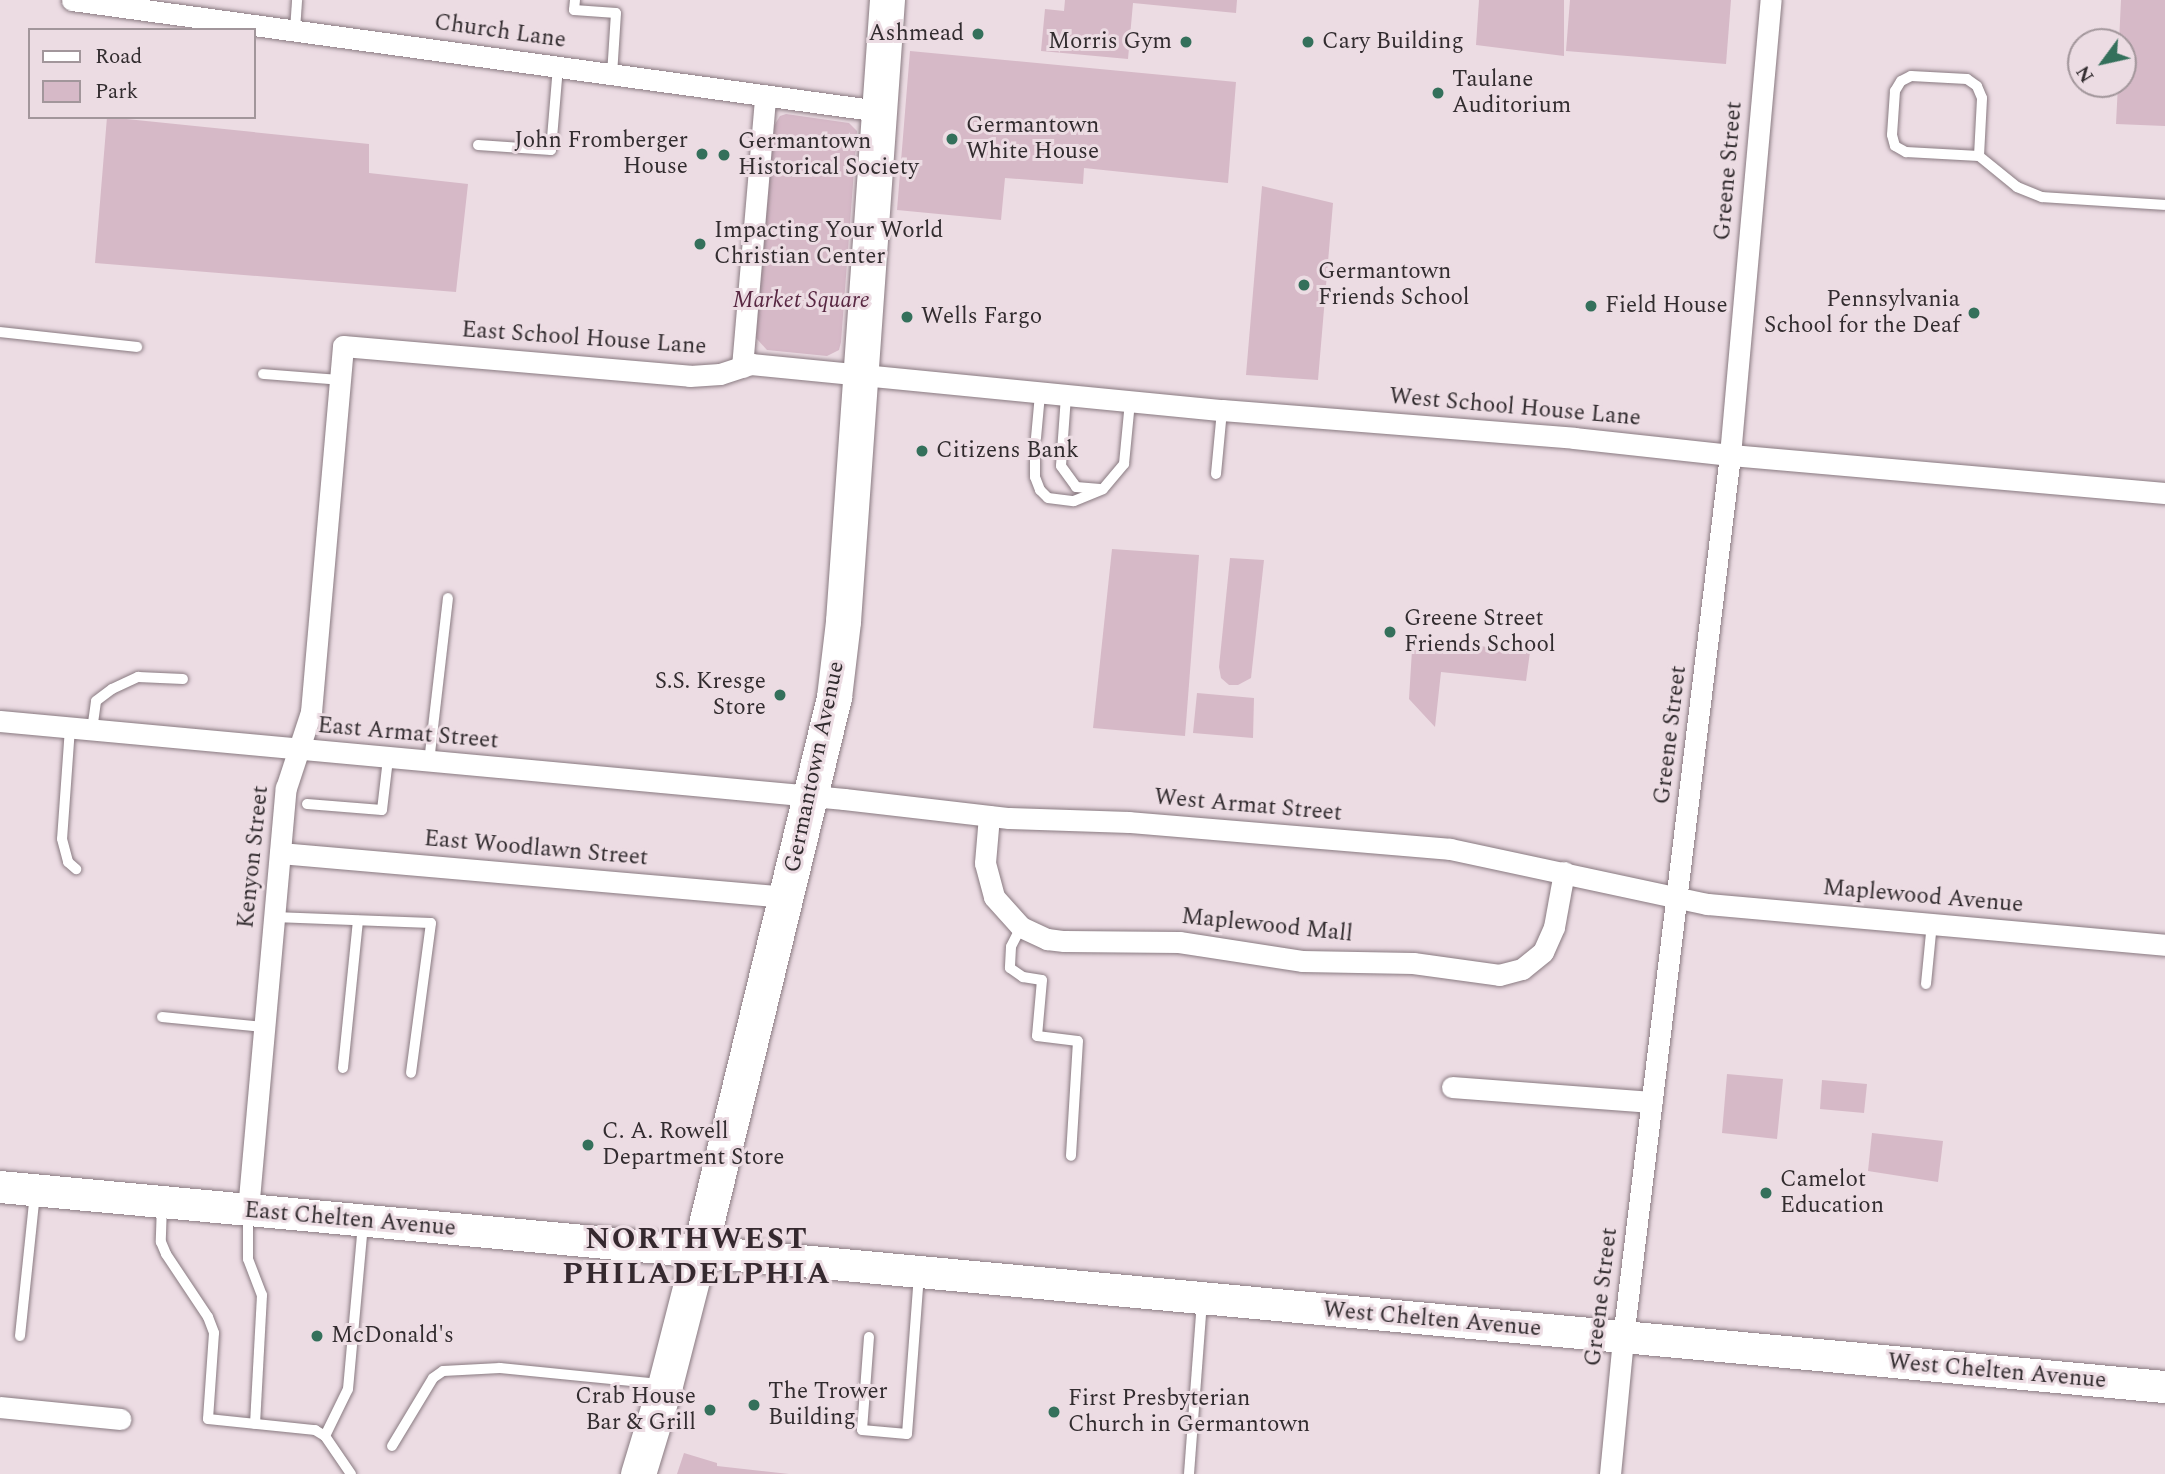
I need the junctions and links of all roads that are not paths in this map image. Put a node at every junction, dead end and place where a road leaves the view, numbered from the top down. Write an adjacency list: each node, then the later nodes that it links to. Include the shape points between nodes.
1 (72, 0): 6 (street, Church Lane)
2 (297, 0): 6 (lane)
3 (575, 0): 8 (lane, via 574,10 616,13)
4 (887, 0): 10 (main road, Germantown Avenue)
5 (1771, 0): 26 (street, Greene Street)
6 (295, 30): 7 (street, Church Lane)
7 (558, 67): 8 (street, Church Lane); 11 (lane, via 551,150)
8 (612, 75): 9 (street, Church Lane)
9 (765, 96): 10 (street, Church Lane); 17 (street)
10 (879, 111): 19 (main road, Germantown Avenue)
11 (478, 145)
12 (1979, 156): 12 (lane, via 1982,97 1977,86 1967,79 1912,76 1900,81 1895,91 1895,146 1906,152); 13 (lane, via 2029,194)
13 (2165, 205)
14 (0, 332): 15 (lane)
15 (137, 346)
16 (343, 346): 17 (street, East School House Lane, via 690,376); 20 (street, Kenyon Street)
17 (741, 367): 19 (street, East School House Lane, via 751,364)
18 (263, 374): 20 (lane)
19 (860, 376): 21 (street, West School House Lane); 39 (main road, Germantown Avenue, via 839,660)
20 (341, 380): 36 (street, Kenyon Street, via 311,712)
21 (1040, 394): 22 (street, West School House Lane); 25 (lane)
22 (1066, 396): 23 (street, West School House Lane); 29 (lane, via 1061,466 1076,487)
23 (1130, 402): 24 (street, West School House Lane); 29 (lane, via 1124,464)
24 (1222, 410): 26 (street, West School House Lane); 28 (lane)
25 (1036, 438)
26 (1730, 455): 30 (street, West School House Lane); 46 (street, Greene Street)
27 (1035, 460): 29 (lane, via 1035,477 1048,498 1074,501)
28 (1216, 474)
29 (1103, 489)
30 (2165, 493)
31 (447, 598): 38 (lane)
32 (183, 679): 35 (lane, via 138,677 112,689 96,701)
33 (0, 721): 34 (street, East Armat Street)
34 (70, 728): 35 (street, East Armat Street); 43 (lane, via 62,839 68,862)
35 (92, 730): 36 (street, East Armat Street)
36 (299, 750): 37 (street, East Armat Street); 42 (street, Kenyon Street, via 286,788)
37 (388, 759): 38 (street, East Armat Street); 40 (lane, via 382,810)
38 (429, 762): 39 (street, East Armat Street)
39 (812, 796): 41 (street, West Armat Street); 45 (main road, Germantown Avenue)
40 (307, 804)
41 (989, 816): 44 (street, West Armat Street, via 1129,822 1450,849); 50 (street, Maplewood Mall, via 985,863 989,888 1001,909)
42 (280, 853): 45 (street, East Woodlawn Street); 47 (street, Kenyon Street)
43 (76, 869)
44 (1564, 872): 46 (street, West Armat Street); 50 (street, Maplewood Mall, via 1554,927 1543,952 1522,969 1499,975 1413,963 1302,961 1178,942 1064,941)
45 (787, 897): 65 (main road, Germantown Avenue)
46 (1676, 899): 49 (street, Maplewood Avenue); 58 (street, Greene Street)
47 (274, 917): 48 (lane); 54 (street, Kenyon Street)
48 (358, 922): 55 (lane); 56 (lane, via 431,923)
49 (1932, 923): 51 (street, Maplewood Avenue); 52 (lane)
50 (1021, 927): 59 (lane, via 1011,947 1010,968 1023,978 1042,980 1037,1036 1078,1041)
51 (2165, 946)
52 (1926, 984)
53 (162, 1017): 54 (lane)
54 (264, 1027): 63 (street, Kenyon Street)
55 (343, 1068)
56 (411, 1073)
57 (1452, 1087): 58 (street)
58 (1651, 1102): 70 (street, Greene Street)
59 (1071, 1156)
60 (0, 1187): 61 (street, East Chelten Avenue)
61 (35, 1191): 62 (street, East Chelten Avenue); 68 (lane)
62 (162, 1202): 63 (street, East Chelten Avenue); 75 (lane, via 161,1242 214,1332 208,1419)
63 (248, 1210): 64 (street, East Chelten Avenue); 75 (lane, via 248,1259 262,1295)
64 (363, 1221): 65 (street, East Chelten Avenue); 76 (lane, via 348,1389)
65 (699, 1253): 66 (street, West Chelten Avenue); 71 (main road, Germantown Avenue)
66 (919, 1272): 67 (street, West Chelten Avenue); 69 (lane, via 907,1434 862,1430)
67 (1202, 1298): 70 (street, West Chelten Avenue); 80 (lane)
68 (20, 1336)
69 (869, 1337)
70 (1623, 1338): 72 (street, West Chelten Avenue); 81 (street, Greene Street)
71 (666, 1385): 77 (lane, via 500,1368 443,1371 433,1378); 79 (main road, Germantown Avenue)
72 (2165, 1387)
73 (0, 1407): 74 (street)
74 (120, 1419)
75 (256, 1424): 76 (lane, via 303,1427)
76 (326, 1436): 78 (lane)
77 (393, 1446)
78 (351, 1474)
79 (638, 1474)
80 (1189, 1474)
81 (1610, 1474)

